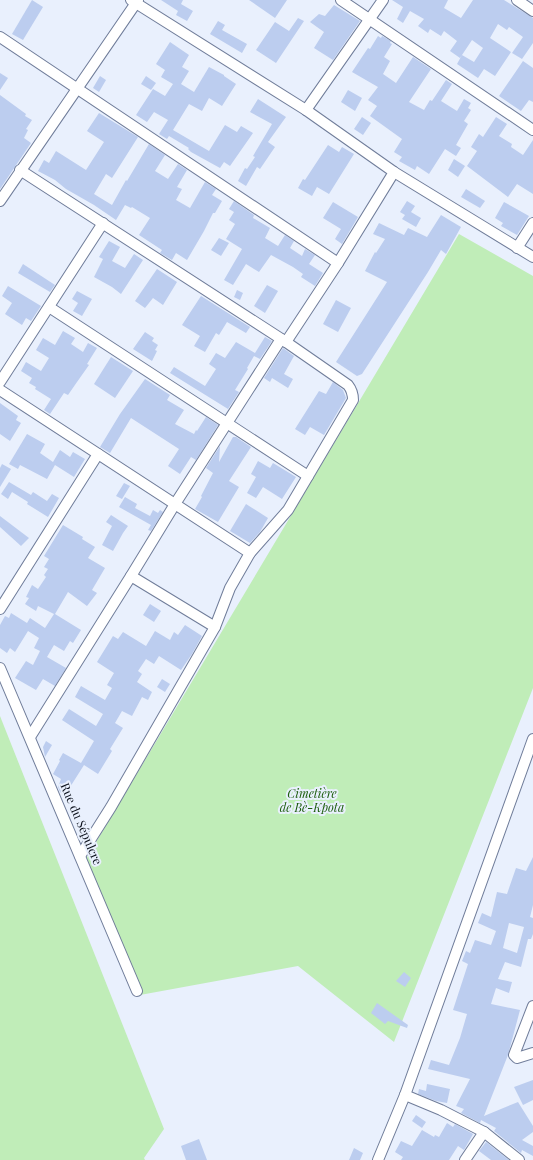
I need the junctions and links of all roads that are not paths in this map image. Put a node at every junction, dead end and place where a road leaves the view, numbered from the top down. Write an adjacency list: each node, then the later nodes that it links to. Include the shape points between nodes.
1 (341, 0): 6 (street)
2 (383, 0): 6 (street)
3 (517, 0): 5 (street)
4 (135, 1): 8 (street); 9 (street)
5 (533, 11)
6 (369, 20): 9 (street); 10 (street)
7 (0, 37): 8 (street)
8 (78, 88): 11 (street); 18 (street)
9 (306, 110): 12 (street)
10 (533, 130)
11 (20, 170): 13 (street); 14 (street)
12 (394, 172): 16 (street); 18 (street)
13 (0, 201)
14 (103, 223): 19 (street); 20 (street)
15 (533, 223): 16 (street)
16 (517, 248): 17 (street)
17 (533, 258)
18 (338, 263): 20 (street)
19 (49, 307): 21 (street); 23 (street)
20 (284, 340): 23 (street); 25 (street, via 348,385 353,395 353,400)
21 (0, 382)
22 (0, 390): 24 (street)
23 (227, 423): 25 (street); 26 (street)
24 (98, 454): 26 (street); 29 (street)
25 (308, 476): 27 (street, via 288,510)
26 (175, 504): 27 (street); 28 (street)
27 (250, 553): 30 (street, via 230,588)
28 (131, 576): 30 (street); 32 (street)
29 (0, 609)
30 (215, 627): 34 (street)
31 (0, 668): 32 (street, Rue du Sépulcre)
32 (30, 737): 34 (street, Rue du Sépulcre)
33 (533, 739): 38 (street)
34 (80, 856): 35 (street, Rue du Sépulcre)
35 (137, 991)
36 (533, 1006): 37 (street, via 514,1055 517,1058)
37 (533, 1053)
38 (405, 1095): 39 (street); 40 (street)
39 (484, 1132): 41 (street); 42 (street)
40 (378, 1160)
41 (465, 1160)
42 (519, 1160)

